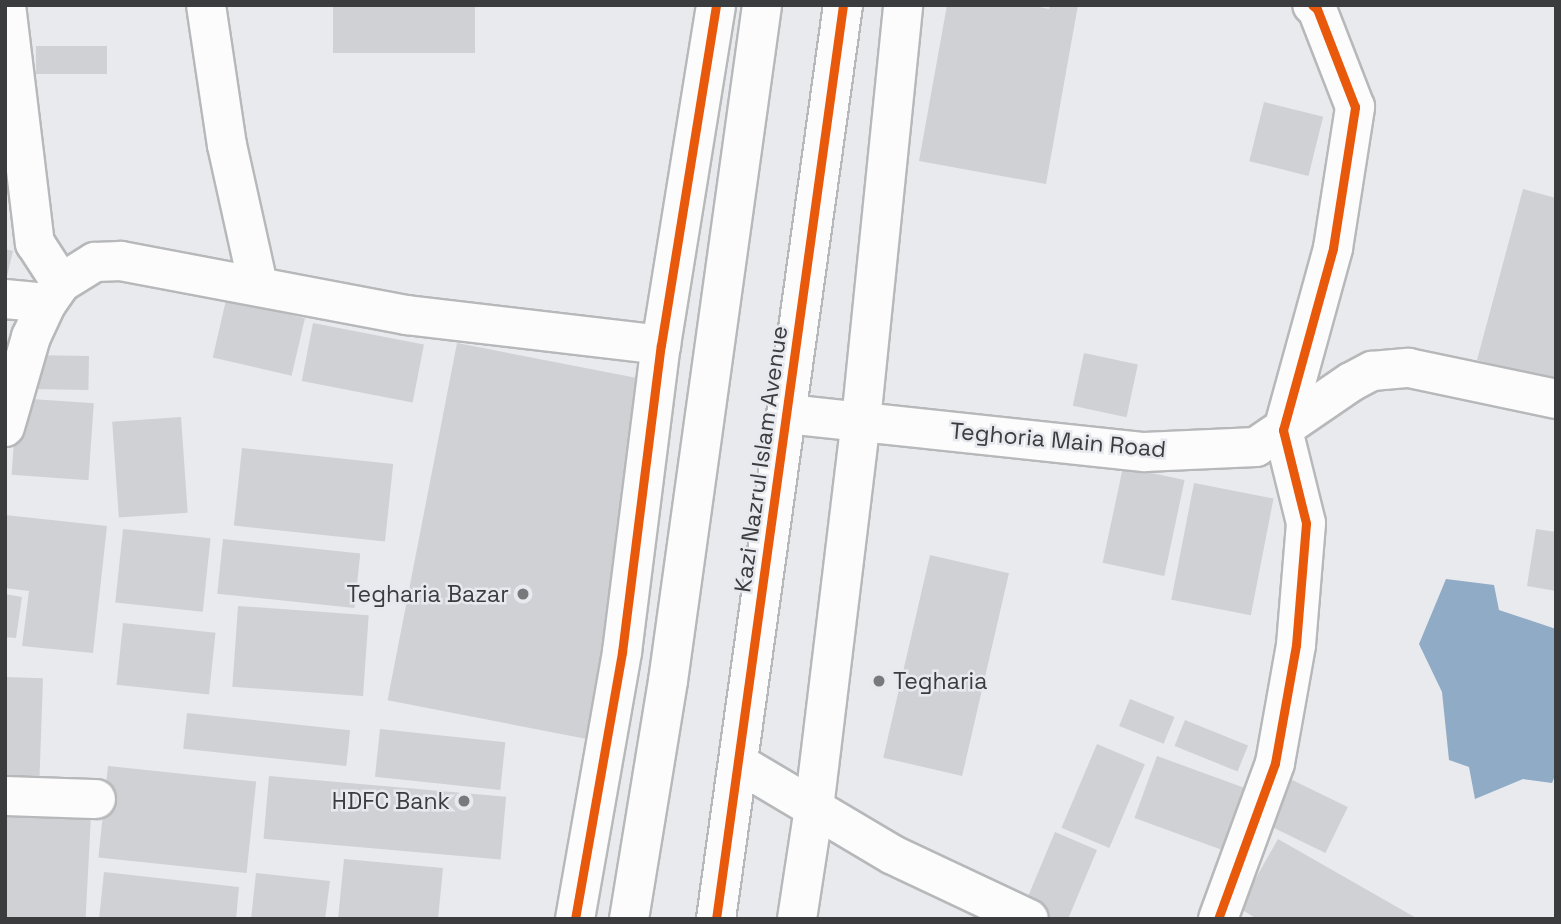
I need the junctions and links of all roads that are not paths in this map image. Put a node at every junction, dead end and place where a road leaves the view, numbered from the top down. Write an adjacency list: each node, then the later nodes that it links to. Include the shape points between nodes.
1 (6, 5): 9 (street, via 35,243)
2 (206, 5): 8 (street, via 227,145)
3 (716, 5): 11 (street)
4 (762, 5): 22 (street, via 668,681)
5 (843, 5): 13 (street, Kazi Nazrul Islam Avenue)
6 (903, 5): 14 (street)
7 (1312, 5): 16 (street, via 1355,107 1333,248)
8 (258, 285): 9 (street, via 121,261 95,262); 11 (street, via 407,315)
9 (54, 293): 10 (street); 15 (street, via 32,337)
10 (5, 299)
11 (661, 345): 21 (street, via 622,652)
12 (1556, 399): 16 (street, Teghoria Main Road, via 1409,369 1372,371)
13 (787, 414): 14 (street, Teghoria Main Road); 17 (street, Kazi Nazrul Islam Avenue)
14 (861, 421): 16 (street, Teghoria Main Road, via 1144,452 1256,447); 20 (street)
15 (5, 427)
16 (1283, 430): 26 (street, via 1306,523 1296,645 1275,762)
17 (737, 762): 20 (street); 23 (street, Kazi Nazrul Islam Avenue)
18 (5, 796): 19 (street)
19 (96, 799)
20 (814, 808): 24 (street); 25 (street, via 893,855)
21 (575, 919)
22 (629, 919)
23 (716, 919)
24 (797, 919)
25 (1029, 919)
26 (1218, 919)

